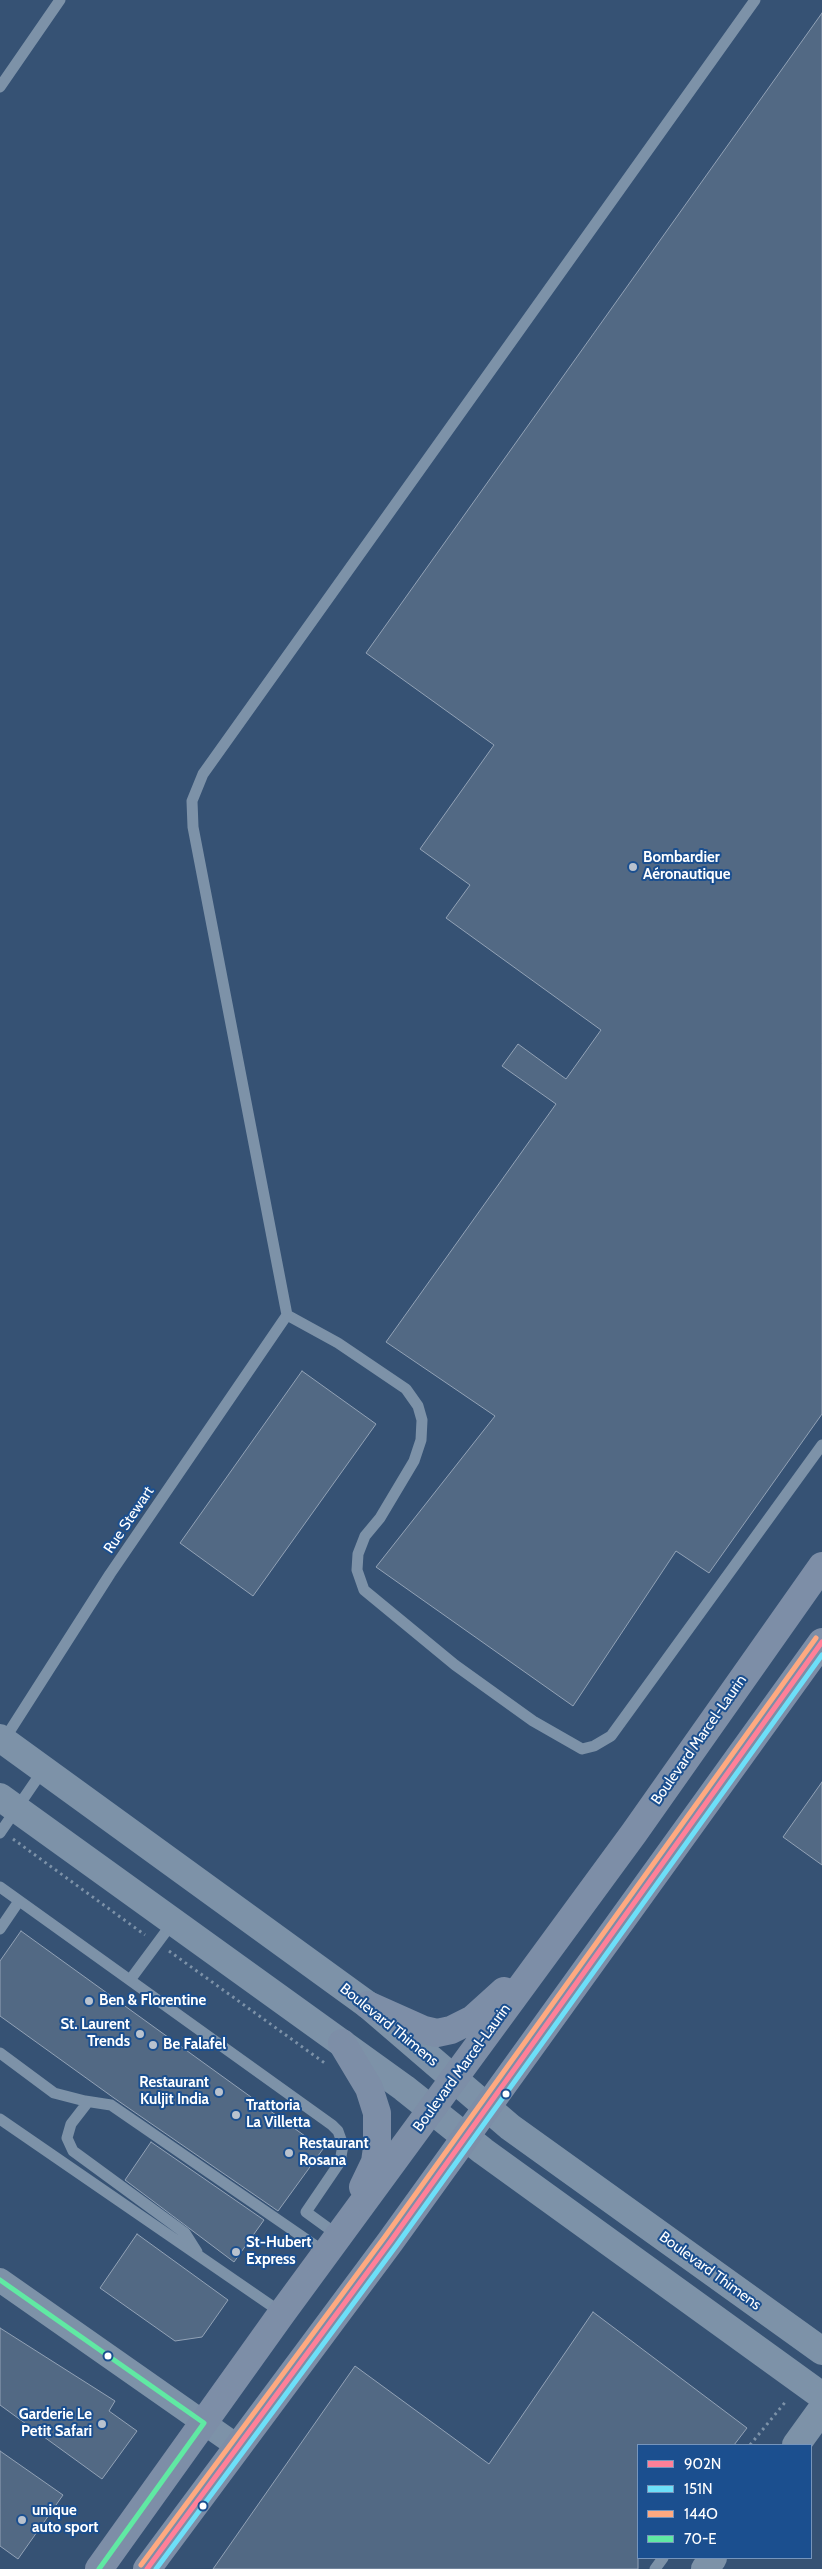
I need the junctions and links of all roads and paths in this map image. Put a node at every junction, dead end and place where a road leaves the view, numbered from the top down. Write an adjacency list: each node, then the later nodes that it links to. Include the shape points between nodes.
1 (60, 0): 3 (lane)
2 (755, 0): 4 (lane, via 208,766 192,801 193,827)
3 (0, 87)
4 (287, 1315): 5 (lane, via 338,1343 406,1389 418,1406 422,1420 421,1440 414,1461 380,1518 365,1536 358,1554 357,1570 364,1590 463,1670 533,1721 582,1749 611,1736); 8 (lane, Rue Stewart, via 110,1574)
5 (822, 1445)
6 (822, 1566): 19 (main road, Boulevard Marcel-Laurin, via 634,1833)
7 (822, 1642): 27 (main road)
8 (1, 1742): 9 (street, Boulevard Thimens)
9 (44, 1770): 10 (lane); 21 (street, Boulevard Thimens)
10 (8, 1803): 11 (lane); 15 (street)
11 (0, 1833)
12 (14, 1840): 17 (path)
13 (0, 1887): 14 (lane)
14 (19, 1900): 16 (lane); 20 (lane)
15 (172, 1922): 20 (lane); 22 (street)
16 (0, 1929)
17 (143, 1934)
18 (171, 1953): 24 (path)
19 (545, 1953): 21 (main road, via 473,2019 451,2030 433,2033); 25 (main road, Boulevard Marcel-Laurin)
20 (130, 1980): 31 (lane, via 338,2131 343,2145 340,2162 306,2212)
21 (368, 2005): 25 (street, Boulevard Thimens)
22 (342, 2043): 28 (street); 31 (main road, via 373,2097 378,2138 371,2172)
23 (0, 2053): 26 (lane, via 54,2093)
24 (332, 2068)
25 (454, 2080): 27 (street, Boulevard Thimens); 28 (main road, Boulevard Marcel-Laurin)
26 (88, 2102): 31 (lane, via 111,2104); 32 (lane, via 71,2124 67,2138 72,2150 185,2233)
27 (486, 2108): 30 (main road); 35 (street, Boulevard Thimens)
28 (433, 2110): 30 (street); 31 (main road, Boulevard Marcel-Laurin)
29 (0, 2119): 32 (lane)
30 (466, 2135): 36 (street, via 483,2151); 42 (main road)
31 (332, 2244): 34 (main road, Boulevard Marcel-Laurin)
32 (199, 2255): 34 (lane)
33 (0, 2280): 39 (street)
34 (282, 2313): 39 (main road, Boulevard Marcel-Laurin)
35 (822, 2351)
36 (822, 2396)
37 (787, 2400): 40 (path)
38 (822, 2409): 41 (street)
39 (204, 2423): 42 (street); 44 (main road, Boulevard Marcel-Laurin)
40 (751, 2444)
41 (797, 2444)
42 (237, 2446): 45 (main road)
43 (663, 2559): 46 (lane)
44 (99, 2569)
45 (146, 2569)
46 (655, 2569)

